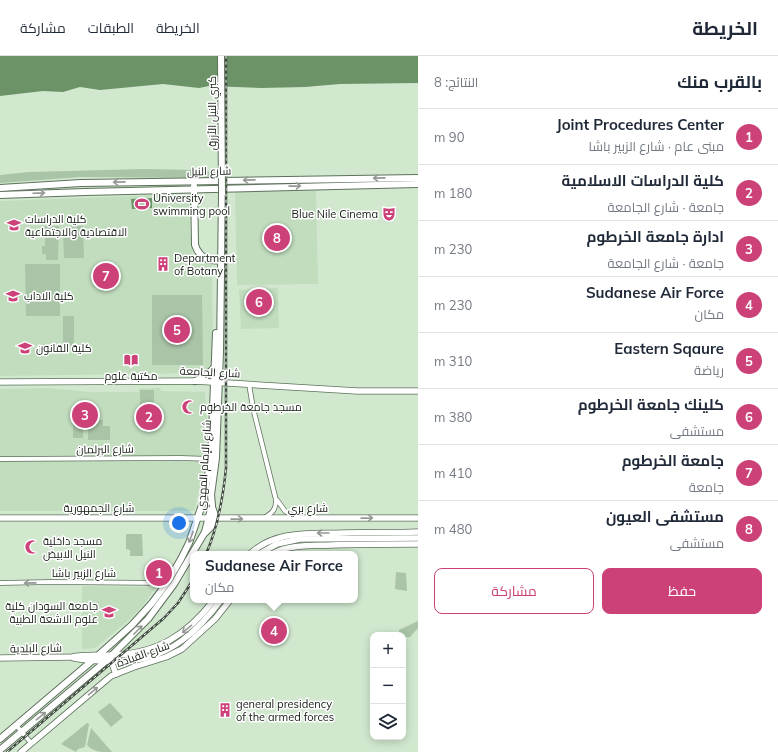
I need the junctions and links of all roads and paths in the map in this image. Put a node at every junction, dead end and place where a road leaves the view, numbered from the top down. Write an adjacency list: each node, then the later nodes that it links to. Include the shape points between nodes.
1 (218, 56): 8 (main road, bridge)
2 (221, 56): 8 (main road, كبري النيل الأزرق, bridge)
3 (418, 178): 4 (main road, شارع النيل, one-way to 4)
4 (194, 181): 6 (main road, شارع النيل, one-way to 6, via 81,183); 7 (main road)
5 (418, 184): 7 (main road, شارع النيل, one-way to 5)
6 (0, 188)
7 (194, 190): 9 (main road, شارع النيل, one-way to 7); 10 (main road, via 195,245 204,257)
8 (220, 193): 10 (main road, شارع الإمام المهدي)
9 (0, 195)
10 (220, 260): 11 (main road, شارع الإمام المهدي); 14 (main road, شارع الإمام المهدي)
11 (215, 368): 12 (main road, via 205,377); 14 (main road, شارع الإمام المهدي)
12 (195, 381): 13 (main road, شارع الجامعة); 14 (main road, شارع الجامعة)
13 (0, 382)
14 (216, 382): 15 (main road, شارع الجامعة); 18 (main road, شارع الإمام المهدي); 20 (main road, شارع الإمام المهدي, via 216,458)
15 (249, 384): 16 (main road, شارع الجامعة, via 357,391); 19 (street)
16 (418, 391)
17 (0, 459): 18 (street, شارع البرلمان)
18 (210, 459): 22 (main road, شارع الإمام المهدي)
19 (276, 500): 24 (street, via 273,512); 25 (street)
20 (212, 505): 23 (main road); 27 (main road, شارع الإمام المهدي)
21 (0, 518): 22 (main road, شارع الجمهورية)
22 (198, 518): 27 (main road, شارع بري); 40 (main road, شارع الإمام المهدي, one-way to 40, via 181,559)
23 (216, 518): 24 (main road, شارع بري, one-way to 24); 27 (main road, شارع بري); 30 (main road)
24 (264, 518): 25 (main road, شارع بري)
25 (296, 518): 26 (main road, شارع بري, one-way to 26)
26 (418, 518)
27 (209, 519): 30 (main road, شارع الإمام المهدي)
28 (382, 532): 29 (main road); 32 (main road); 35 (main road, one-way to 35, via 289,535 265,542)
29 (418, 532)
30 (204, 535): 34 (main road, شارع الإمام المهدي, one-way to 30)
31 (418, 538): 32 (main road)
32 (382, 541): 33 (main road); 36 (main road, via 294,540 277,544); 37 (main road, via 295,547)
33 (418, 544)
34 (193, 551)
35 (254, 551)
36 (264, 551)
37 (278, 551)
38 (190, 556): 47 (main road, شارع الإمام المهدي, one-way to 38, via 159,605)
39 (0, 583): 40 (street, شارع الزبير باشا, one-way to 39)
40 (167, 583): 44 (main road, شارع الإمام المهدي, via 132,625)
41 (211, 603): 47 (main road, شارع القيادة, one-way to 47, via 193,624 170,641 138,653)
42 (220, 603): 47 (main road, شارع القيادة, via 197,629 176,646 142,659)
43 (228, 603): 49 (main road, شارع القيادة, via 215,619 176,653)
44 (99, 654): 45 (main road, شارع القيادة); 47 (main road, شارع القيادة); 48 (main road, شارع الإمام المهدي)
45 (72, 657): 46 (main road, شارع البلدية); 48 (main road)
46 (0, 658)
47 (109, 659): 48 (main road); 49 (main road); 51 (main road, شارع الإمام المهدي, one-way to 47)
48 (93, 660): 50 (main road, شارع الإمام المهدي)
49 (116, 674): 54 (main road, شارع القيادة, one-way to 49)
50 (16, 726): 51 (street); 52 (main road, شارع الإمام المهدي)
51 (21, 732): 54 (street); 55 (main road, شارع الإمام المهدي)
52 (3, 735): 53 (main road, شارع الإمام المهدي)
53 (0, 739)
54 (31, 743): 56 (main road, شارع القيادة)
55 (0, 750)
56 (21, 752)

